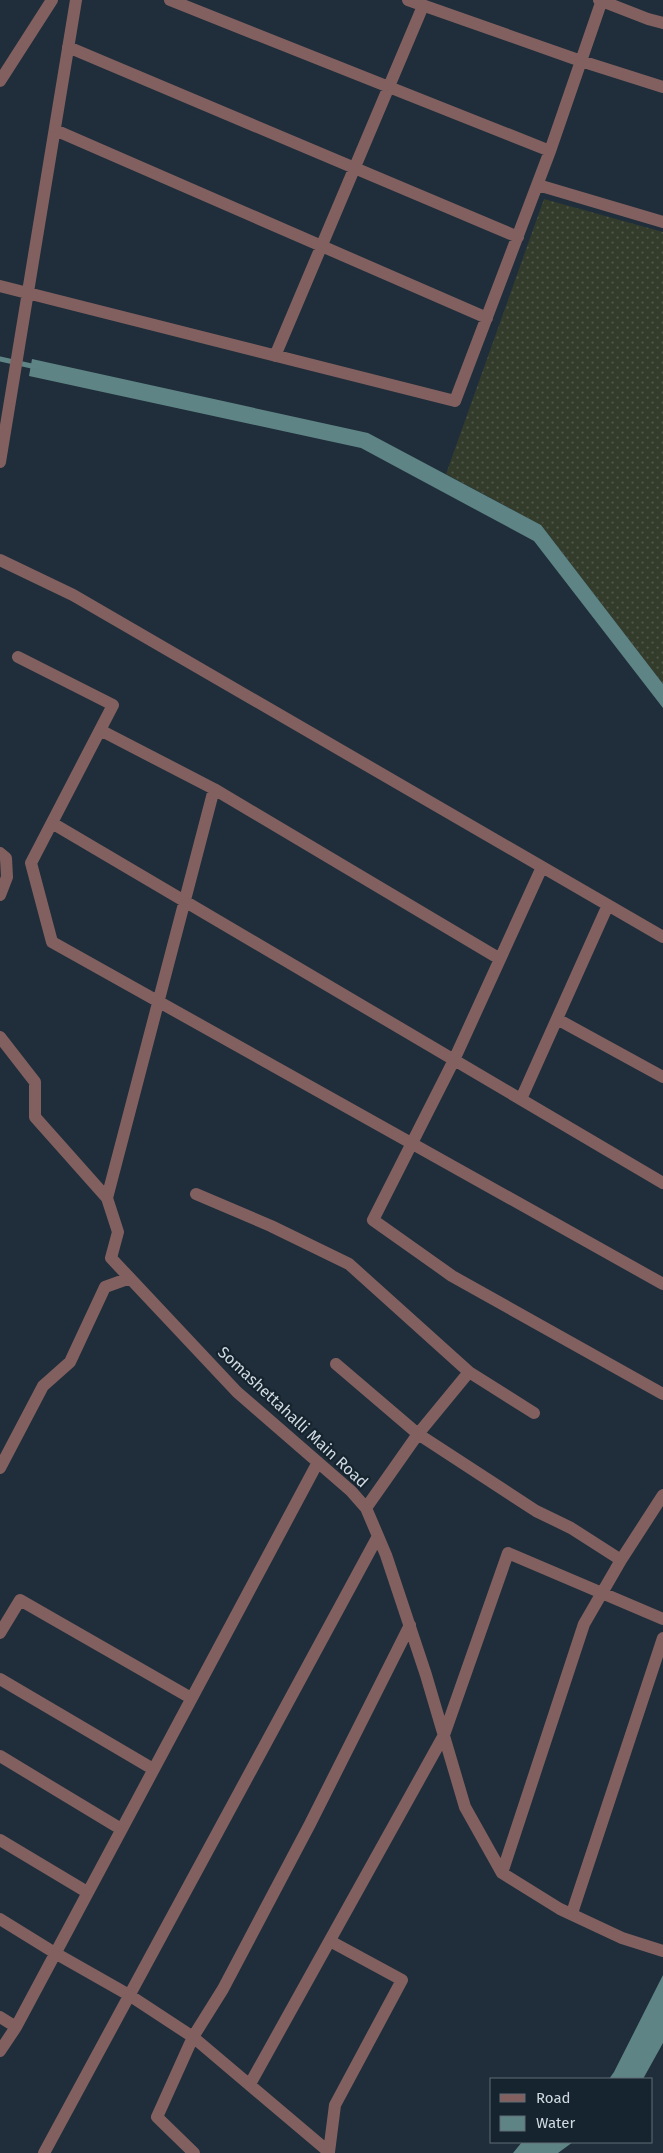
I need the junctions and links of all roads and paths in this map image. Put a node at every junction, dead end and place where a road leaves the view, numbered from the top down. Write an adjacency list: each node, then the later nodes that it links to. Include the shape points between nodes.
1 (52, 0): 10 (street)
2 (76, 0): 8 (street)
3 (170, 0): 11 (street)
4 (408, 0): 6 (street)
5 (601, 0): 7 (street); 9 (street)
6 (423, 6): 9 (street); 11 (street)
7 (663, 23)
8 (68, 47): 13 (street); 15 (street)
9 (581, 61): 12 (street); 14 (street)
10 (0, 80)
11 (389, 87): 14 (street); 15 (street)
12 (663, 87)
13 (55, 130): 19 (street); 21 (street)
14 (550, 151): 16 (street)
15 (355, 168): 18 (street); 19 (street)
16 (538, 185): 17 (street); 18 (street)
17 (663, 222)
18 (518, 237): 22 (street)
19 (322, 246): 22 (street); 23 (street)
20 (0, 286): 21 (street)
21 (28, 293): 23 (street); 24 (street)
22 (487, 318): 23 (street, via 455,401)
23 (276, 356)
24 (0, 462)
25 (0, 560): 31 (street, via 74,595)
26 (18, 657): 27 (street, via 113,705)
27 (100, 730): 28 (street); 29 (street)
28 (214, 788): 33 (street); 36 (street)
29 (52, 823): 33 (street); 37 (street, via 31,863 52,942)
30 (0, 853): 32 (street, via 6,858 7,877)
31 (542, 867): 34 (street); 36 (street)
32 (0, 894)
33 (185, 901): 37 (street); 40 (street)
34 (608, 905): 35 (street); 38 (street)
35 (663, 937)
36 (500, 959): 40 (street)
37 (158, 1002): 43 (street); 46 (street)
38 (557, 1019): 41 (street); 42 (street)
39 (0, 1037): 46 (street, Somashettahalli Main Road, via 35,1082 35,1117)
40 (454, 1060): 42 (street); 43 (street)
41 (663, 1076)
42 (521, 1099): 44 (street)
43 (411, 1145): 48 (street); 51 (street, via 373,1220 452,1276)
44 (663, 1182)
45 (196, 1194): 50 (street, via 348,1264)
46 (107, 1198): 47 (street, Somashettahalli Main Road, via 118,1232 111,1258)
47 (130, 1278): 54 (street, Somashettahalli Main Road, via 237,1392); 55 (street, via 105,1287 70,1362 43,1386)
48 (663, 1284)
49 (336, 1364): 53 (street)
50 (469, 1372): 52 (street); 53 (street)
51 (663, 1394)
52 (534, 1413)
53 (418, 1434): 57 (street); 59 (street, via 536,1511 571,1528)
54 (318, 1462): 57 (street, Somashettahalli Main Road); 65 (street)
55 (0, 1468)
56 (663, 1495): 59 (street)
57 (366, 1508): 58 (street, Somashettahalli Main Road)
58 (378, 1536): 61 (street, Somashettahalli Main Road); 78 (street)
59 (621, 1560): 71 (street, via 584,1624)
60 (663, 1619): 66 (street, via 508,1553)
61 (410, 1625): 66 (street, Somashettahalli Main Road); 81 (street, via 310,1824 223,1989)
62 (0, 1633): 65 (street, via 20,1600)
63 (663, 1638): 73 (street)
64 (0, 1679): 68 (street)
65 (191, 1698): 68 (street)
66 (444, 1735): 71 (street, Somashettahalli Main Road, via 465,1807); 75 (street)
67 (0, 1756): 69 (street)
68 (153, 1769): 69 (street)
69 (122, 1829): 72 (street)
70 (0, 1840): 72 (street)
71 (502, 1873): 76 (street, Somashettahalli Main Road, via 560,1909 622,1938)
72 (87, 1892): 77 (street)
73 (573, 1910)
74 (0, 1920): 77 (street)
75 (330, 1941): 83 (street); 86 (street, via 402,1980 335,2105)
76 (663, 1951)
77 (55, 1953): 78 (street); 80 (street)
78 (129, 1995): 81 (street); 84 (street)
79 (0, 2017): 80 (street)
80 (16, 2027): 82 (street)
81 (193, 2037): 83 (street); 85 (street, via 157,2117)
82 (0, 2051)
83 (250, 2084): 86 (street)
84 (44, 2153)
85 (194, 2153)
86 (328, 2153)

